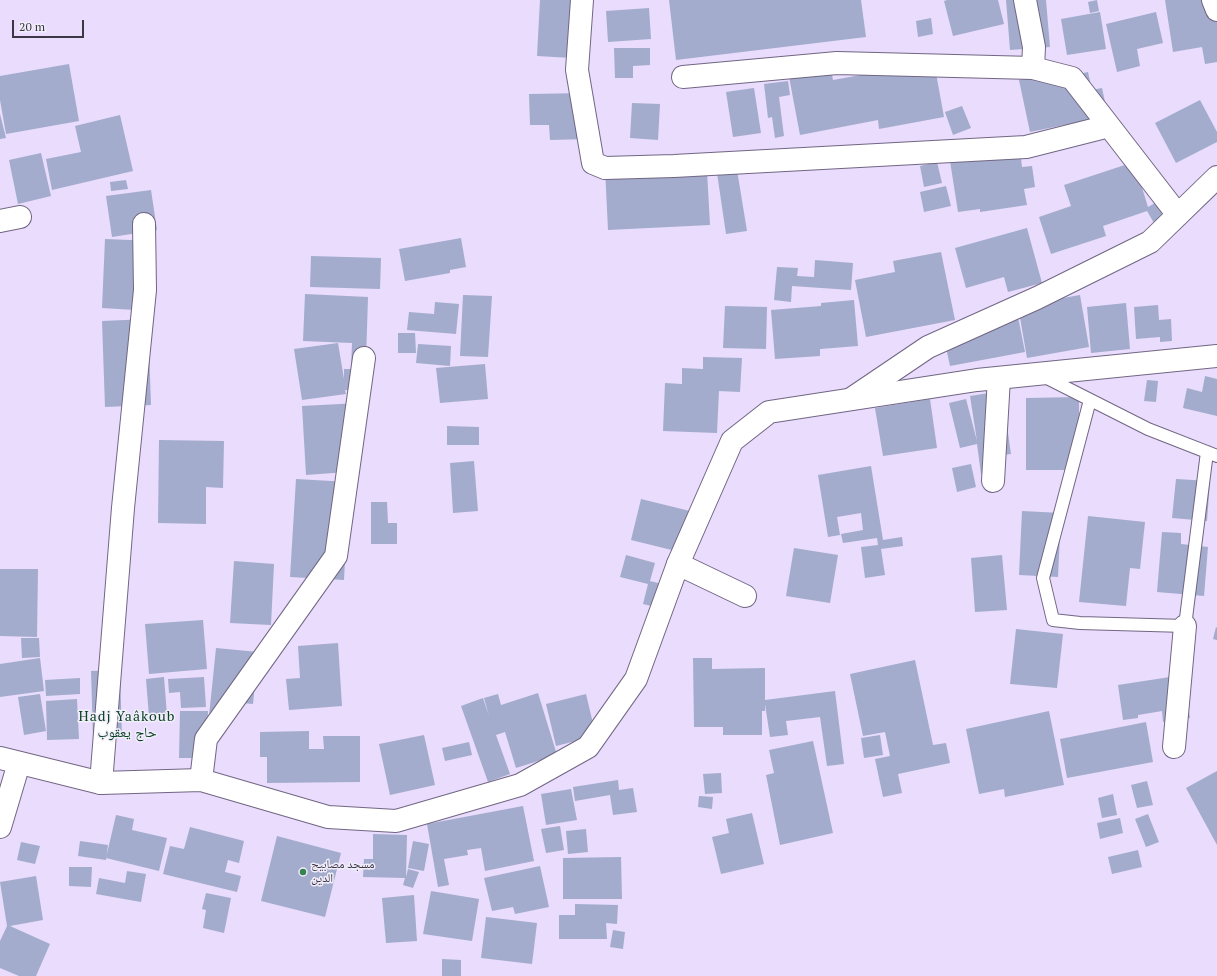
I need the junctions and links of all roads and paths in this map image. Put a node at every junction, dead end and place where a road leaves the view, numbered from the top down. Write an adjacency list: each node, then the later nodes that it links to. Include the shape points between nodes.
1 (582, 0): 7 (street, via 576,70 593,163 605,168 1026,147)
2 (1025, 0): 5 (street, via 1034,47)
3 (1213, 0): 4 (street)
4 (1217, 10)
5 (1033, 68): 6 (street, via 837,63); 7 (street, via 1072,78)
6 (683, 77)
7 (1109, 126): 9 (street)
8 (1217, 176): 9 (street)
9 (1178, 215): 15 (street, via 1150,242 1037,298 928,347)
10 (144, 224): 25 (street, via 145,290 123,508)
11 (1217, 356): 13 (street)
12 (364, 358): 24 (street, via 336,556 206,739)
13 (1038, 374): 14 (street); 16 (lane)
14 (999, 378): 15 (street); 18 (street)
15 (851, 400): 19 (street, via 769,412 732,441)
16 (1090, 400): 17 (lane, via 1148,429); 21 (lane, via 1043,578 1053,620)
17 (1212, 454): 21 (lane)
18 (993, 481)
19 (678, 564): 20 (street); 24 (street, via 636,679 588,747 520,785 396,821 328,817)
20 (745, 596)
21 (1185, 626): 22 (street)
22 (1174, 747)
23 (10, 760): 25 (street); 26 (street)
24 (201, 780): 25 (street)
25 (101, 783)
26 (0, 827)

